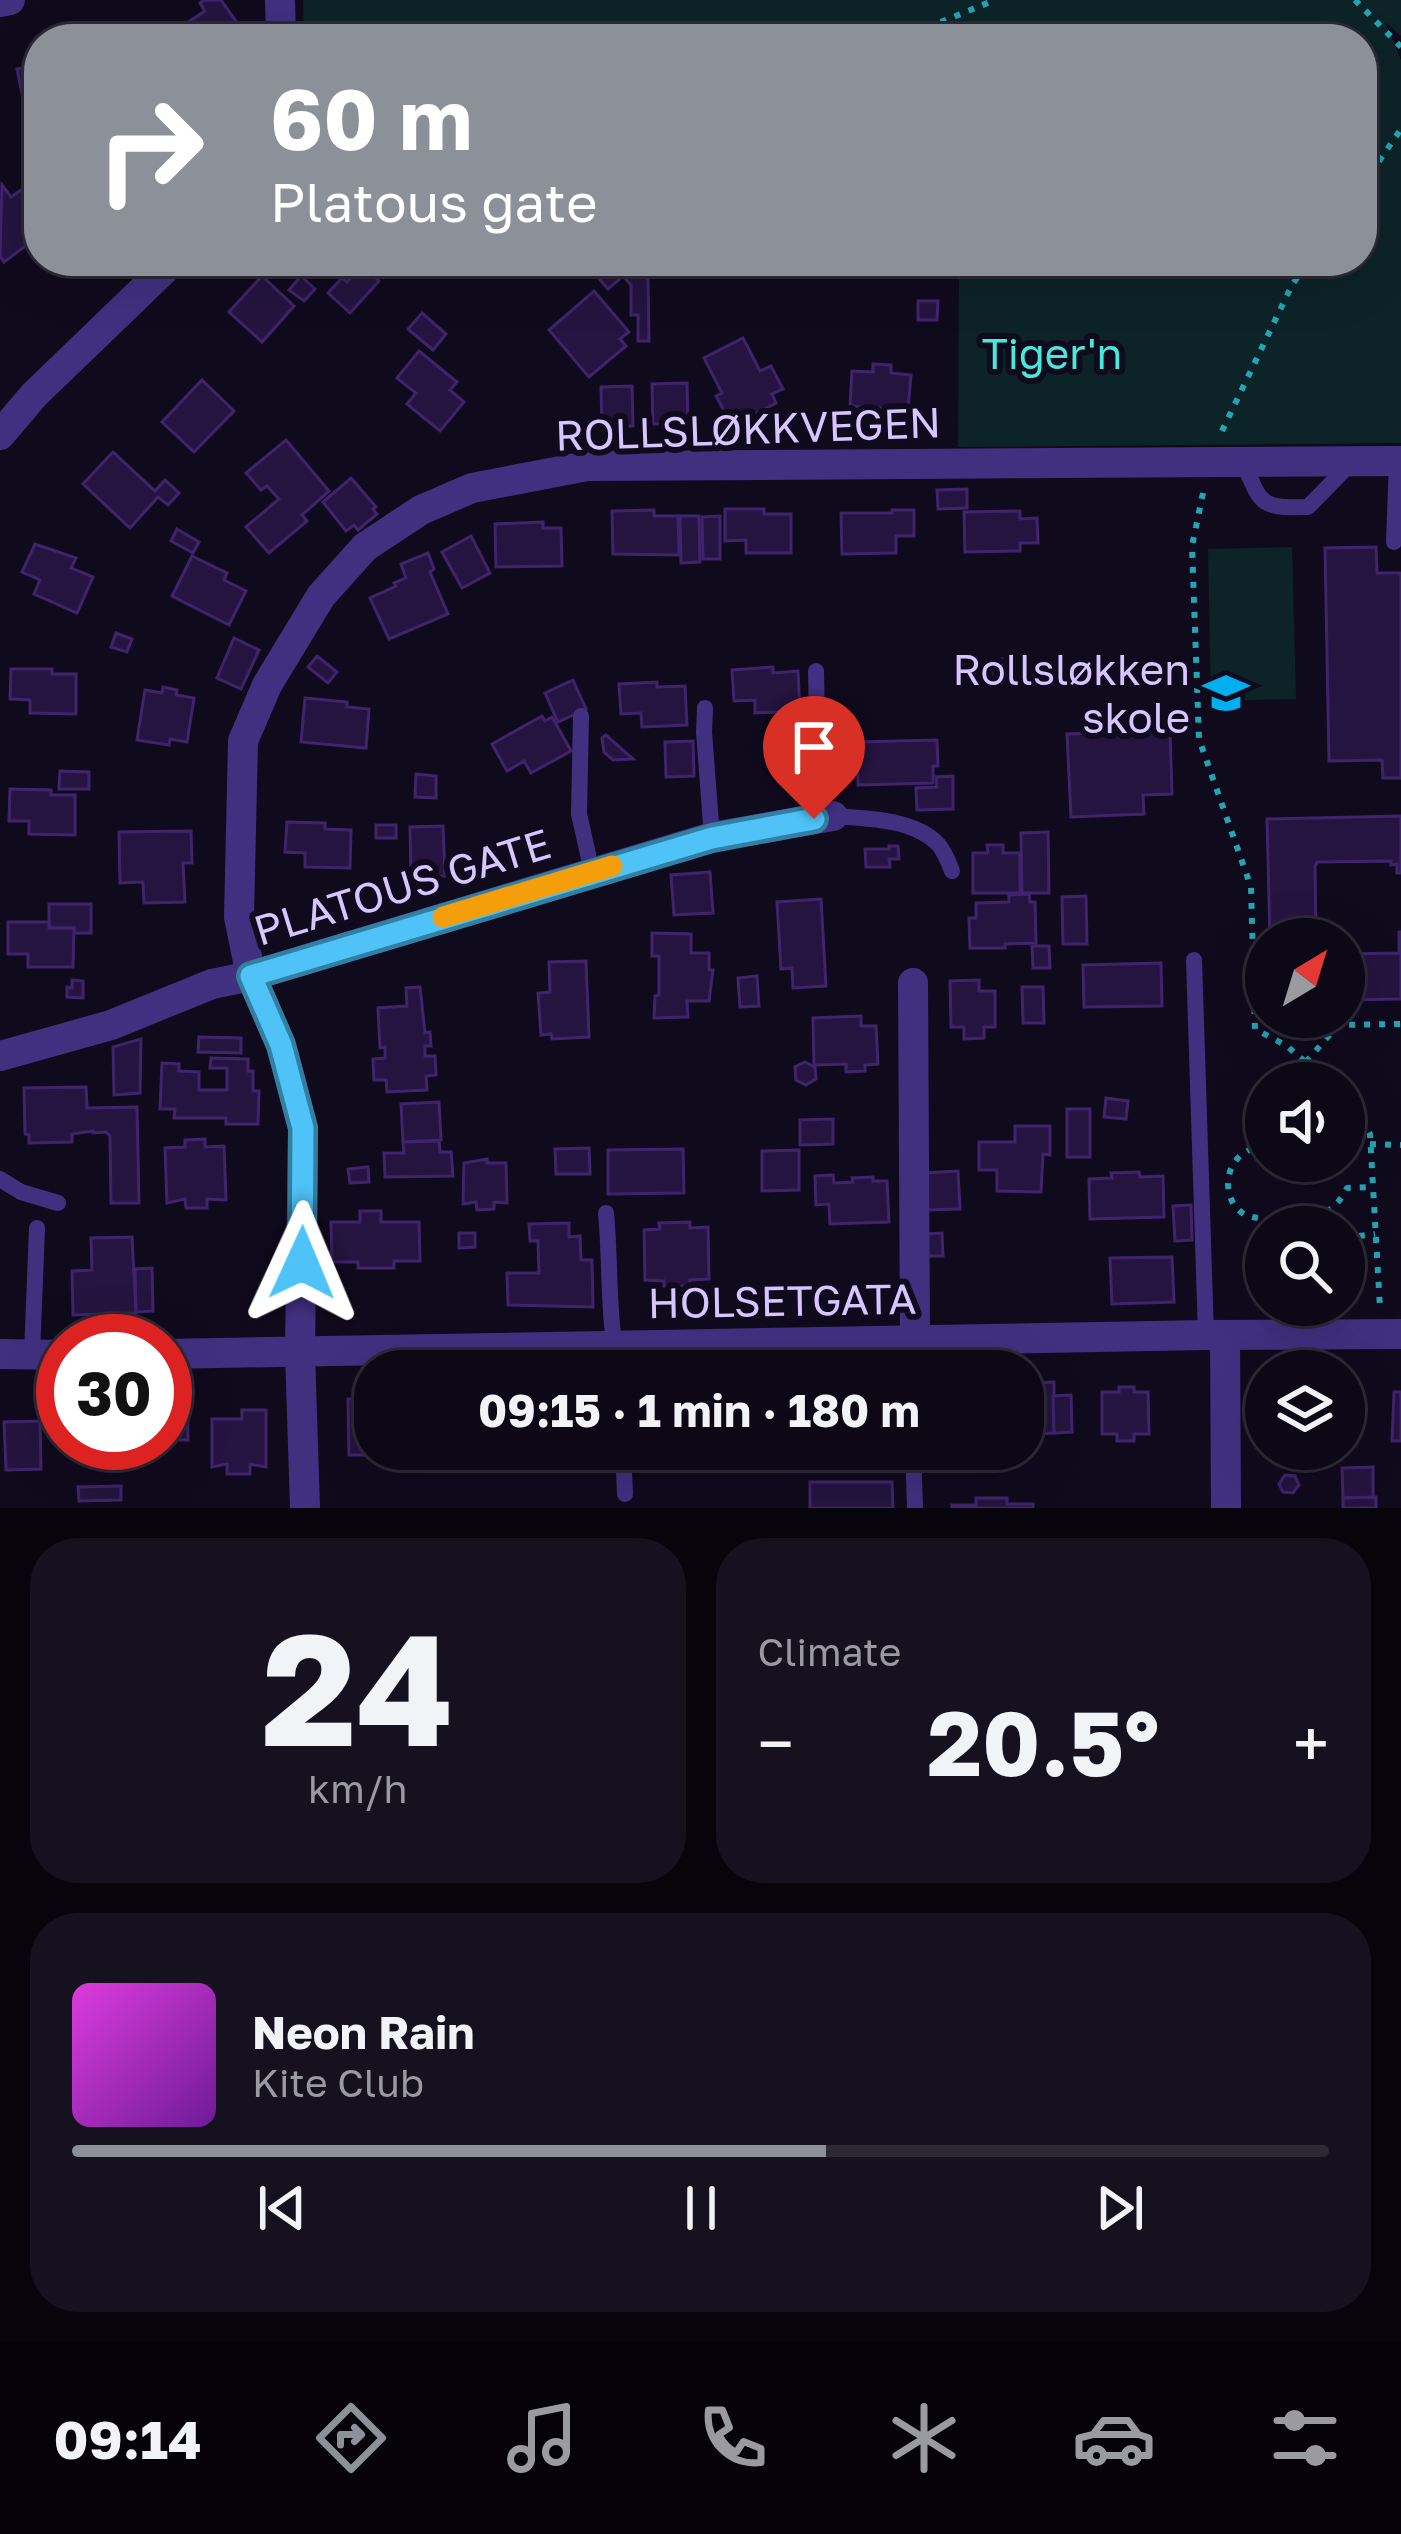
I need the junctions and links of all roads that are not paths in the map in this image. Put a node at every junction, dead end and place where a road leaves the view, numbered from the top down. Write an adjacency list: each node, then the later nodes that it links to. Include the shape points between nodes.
1 (10, 0): 2 (street)
2 (0, 2)
3 (156, 276): 4 (street)
4 (0, 435)
5 (1352, 461): 6 (street, ROLLSLØKKVEGEN); 7 (street, ROLLSLØKKVEGEN); 7 (lane, via 1308,507 1273,508)
6 (1399, 461): 8 (lane)
7 (1230, 462): 17 (street, ROLLSLØKKVEGEN, via 587,466 472,488 422,510 365,547 321,596 243,742 239,917)
8 (1394, 542)
9 (817, 671): 12 (lane)
10 (705, 708): 13 (lane)
11 (581, 716): 15 (lane, via 579,814)
12 (824, 817): 13 (street, PLATOUS GATE); 14 (lane, via 913,829 943,849)
13 (712, 838): 15 (street, PLATOUS GATE)
14 (952, 871)
15 (592, 872): 17 (street, PLATOUS GATE)
16 (1194, 960): 26 (lane, via 1198,1176)
17 (251, 976): 19 (street, PLATOUS GATE); 30 (street, ROLLSLØKKVEGEN, via 281,1045 303,1128)
18 (913, 983): 28 (street)
19 (0, 1056)
20 (0, 1179): 21 (lane)
21 (58, 1203)
22 (605, 1213): 27 (lane)
23 (37, 1228): 24 (lane)
24 (44, 1314)
25 (1393, 1335): 26 (street, HOLSETGATA)
26 (1215, 1336): 29 (street, HOLSETGATA); 40 (street)
27 (615, 1350)
28 (914, 1350)
29 (1004, 1350)
30 (300, 1352): 31 (street, HOLSETGATA); 34 (street, HOLSETGATA); 38 (street, ROLLSLØKKVEGEN)
31 (354, 1353)
32 (0, 1354): 33 (street)
33 (36, 1354)
34 (192, 1354)
35 (624, 1470): 37 (lane)
36 (914, 1470): 39 (lane)
37 (625, 1494)
38 (305, 1508)
39 (915, 1508)
40 (1226, 1508)

